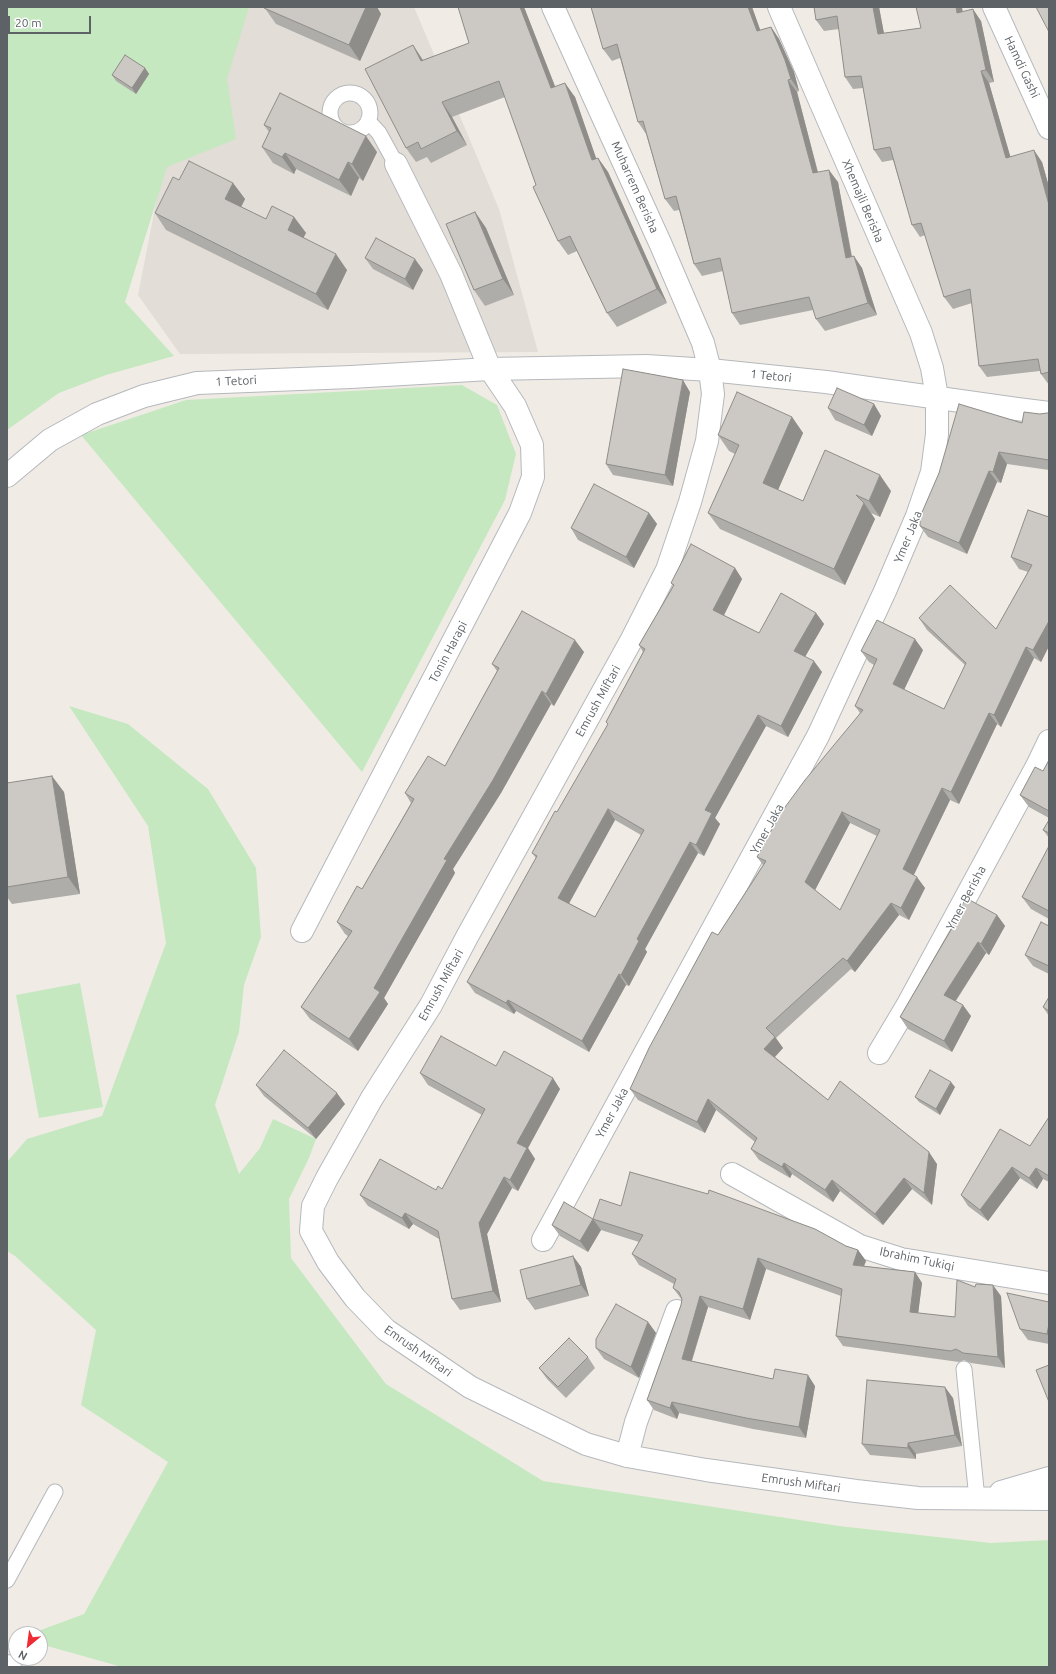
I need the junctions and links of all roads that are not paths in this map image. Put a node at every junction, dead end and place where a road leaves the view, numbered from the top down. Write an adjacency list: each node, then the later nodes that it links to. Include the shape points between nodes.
1 (553, 7): 8 (street, Muharrem Berisha, via 661,245 703,343)
2 (779, 7): 9 (street, Xhemajli Berisha, via 921,333 932,368)
3 (994, 7): 5 (street, Hamdi Gashi)
4 (368, 121): 6 (lane, via 379,133)
5 (1049, 128)
6 (396, 164): 7 (street, via 451,274)
7 (490, 369): 8 (street, 1 Tetori, via 646,366); 11 (street, 1 Tetori, via 197,383 144,396 97,414 50,440); 13 (street, Tonin Harapi, via 515,406 532,445 533,477 520,514)
8 (710, 370): 9 (street, 1 Tetori); 20 (street, Emrush Miftari, via 713,394 707,441 667,570 632,639 431,1005 372,1098 327,1178 314,1206 311,1231 328,1262 386,1330 477,1390 586,1444)
9 (937, 397): 10 (street, 1 Tetori); 16 (street, Ymer Jaka, via 937,434 932,472 917,516 818,736)
10 (1049, 413)
11 (7, 476)
12 (1049, 741): 14 (street, Ymer Berisha, via 907,1006)
13 (302, 931)
14 (879, 1053)
15 (732, 1174): 17 (street, Ibrahim Tukiqi, via 860,1246 901,1258)
16 (543, 1240)
17 (1049, 1283)
18 (677, 1311): 20 (street, via 636,1422)
19 (964, 1369): 23 (lane)
20 (627, 1456): 23 (street, Emrush Miftari, via 856,1491 918,1498)
21 (1049, 1478): 23 (street)
22 (55, 1492): 25 (lane)
23 (977, 1499): 24 (street, Emrush Miftari)
24 (1049, 1500)
25 (7, 1580)
26 (7, 1666): 27 (street)
27 (10, 1667)

